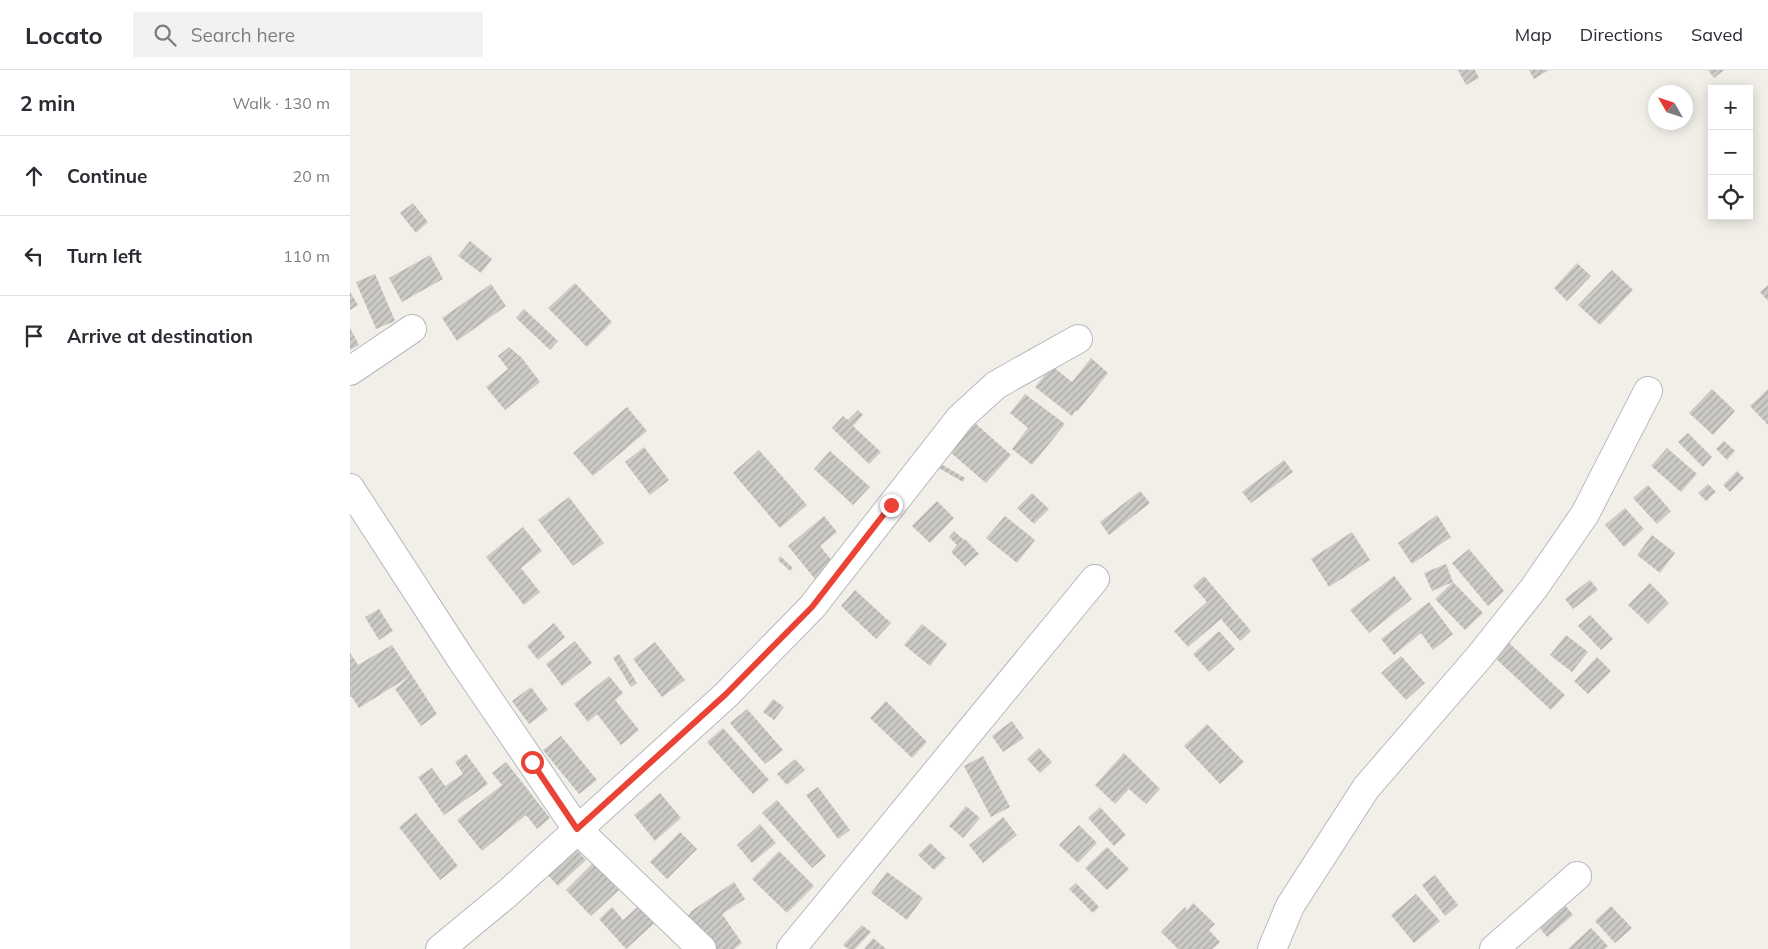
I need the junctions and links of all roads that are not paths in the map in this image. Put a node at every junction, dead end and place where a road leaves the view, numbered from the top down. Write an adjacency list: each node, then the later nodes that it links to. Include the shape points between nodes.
1 (412, 329): 3 (street)
2 (1078, 339): 7 (street, via 996,385 960,418 812,607 726,694)
3 (350, 371)
4 (1648, 391): 12 (street, via 1585,514 1534,588 1492,641 1366,788 1290,906)
5 (350, 488): 7 (street)
6 (1095, 579): 11 (street)
7 (577, 829): 9 (street, via 509,892); 10 (street)
8 (1577, 876): 13 (street)
9 (440, 949)
10 (702, 949)
11 (792, 949)
12 (1272, 949)
13 (1494, 949)

